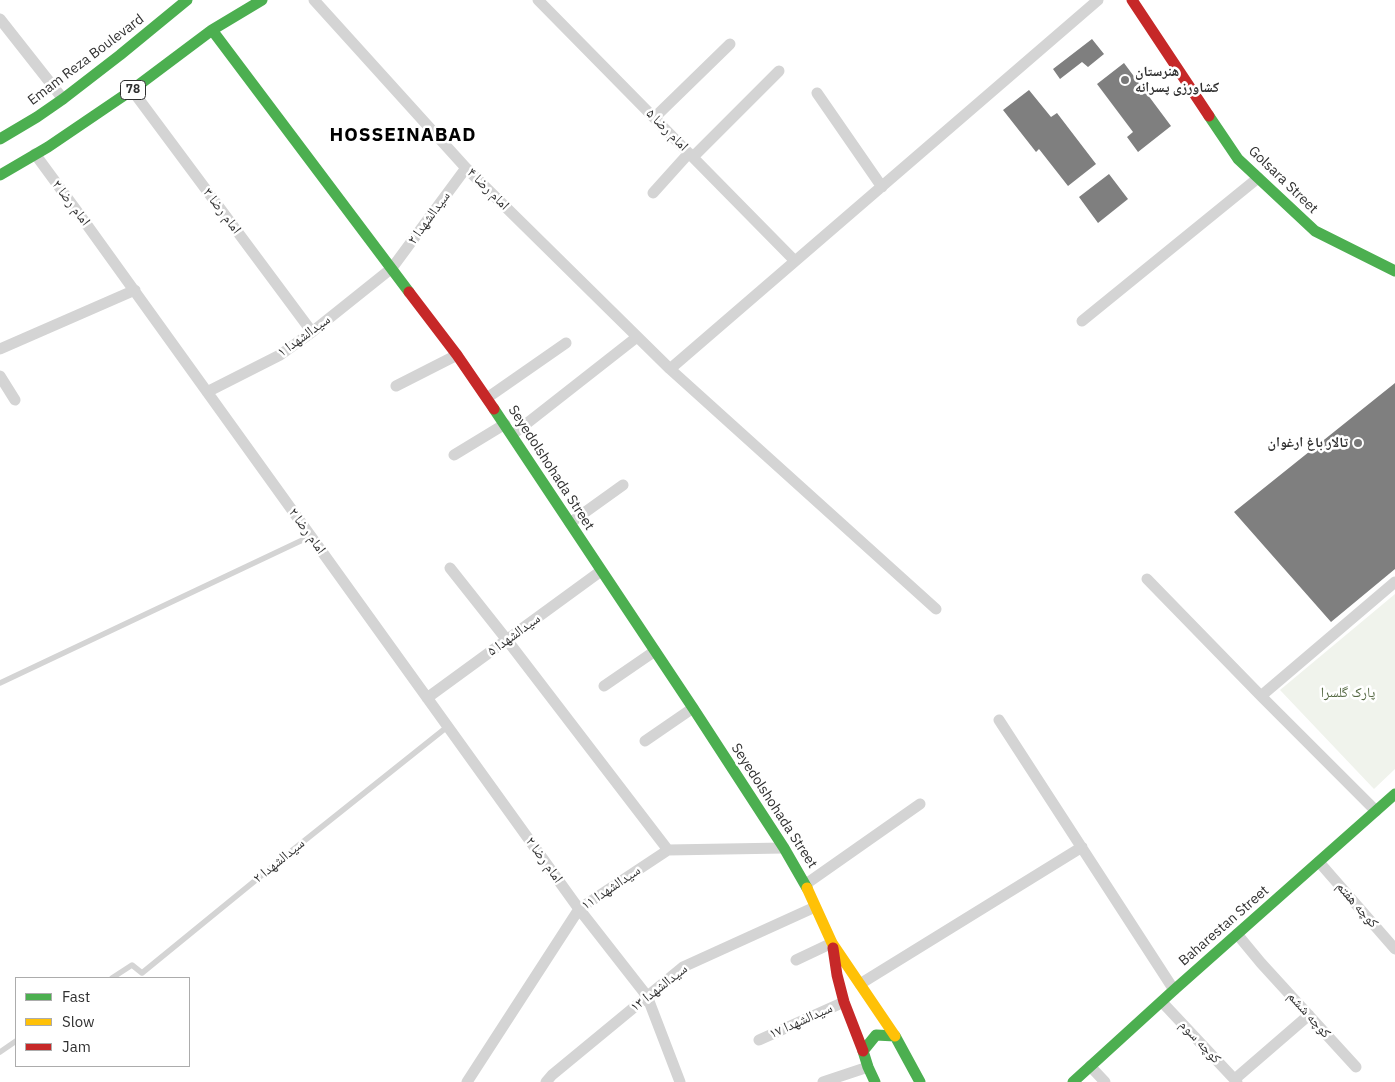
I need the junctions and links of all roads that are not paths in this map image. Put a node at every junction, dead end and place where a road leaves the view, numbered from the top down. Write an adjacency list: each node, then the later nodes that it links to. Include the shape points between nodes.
1 (187, 0): 13 (street, Emam Reza Boulevard / 78)
2 (262, 0): 8 (street, 78)
3 (314, 0): 18 (street, امام رضا ۴)
4 (538, 0): 14 (street, امام رضا ۵)
5 (1098, 0): 21 (street)
6 (1132, 0): 20 (street, Golsara Street, via 1238,160)
7 (0, 19): 13 (street)
8 (212, 30): 11 (street, 78); 24 (street, Seyedolshohada Street)
9 (730, 44): 14 (street)
10 (779, 71): 17 (street)
11 (132, 90): 16 (street, 78); 28 (street, امام رضا ۳)
12 (817, 93): 21 (street)
13 (63, 99): 15 (street, Emam Reza Boulevard / 78)
14 (654, 118): 17 (street, امام رضا ۵)
15 (0, 139)
16 (35, 154): 19 (street, 78); 26 (street, امام رضا ۲)
17 (691, 155): 22 (street); 23 (street, امام رضا ۵)
18 (466, 168): 24 (street, سیدالشهدا ۲); 29 (street, امام رضا ۴)
19 (0, 175)
20 (1258, 178): 25 (street, Golsara Street, via 1315,231); 27 (street)
21 (882, 187): 23 (street)
22 (653, 193)
23 (795, 261): 33 (street)
24 (392, 268): 28 (street, سیدالشهدا ۱); 32 (street, Seyedolshohada Street)
25 (1395, 271)
26 (135, 290): 31 (street); 36 (street, امام رضا ۲)
27 (1082, 321)
28 (312, 332): 36 (street, سیدالشهدا ۱, via 280,355)
29 (637, 337): 33 (street, امام رضا ۴); 40 (street)
30 (566, 343): 37 (street)
31 (0, 350)
32 (457, 355): 35 (street); 37 (street, Seyedolshohada Street)
33 (670, 369): 49 (street, امام رضا ۴)
34 (0, 376): 38 (street)
35 (396, 386)
36 (207, 392): 44 (street, امام رضا ۲)
37 (487, 398): 39 (street, Seyedolshohada Street)
38 (15, 400)
39 (505, 424): 40 (street, Seyedolshohada Street); 41 (street)
40 (512, 435): 43 (street, Seyedolshohada Street)
41 (454, 455)
42 (622, 485): 43 (street)
43 (570, 523): 46 (street, Seyedolshohada Street)
44 (311, 536): 52 (lane); 55 (street, امام رضا ۲)
45 (450, 568): 50 (street)
46 (602, 571): 50 (street, سیدالشهدا ۵); 51 (street, Seyedolshohada Street)
47 (1147, 578): 54 (street)
48 (1395, 582): 54 (street)
49 (936, 609)
50 (507, 640): 55 (street, سیدالشهدا ۵); 65 (street)
51 (655, 651): 53 (street); 56 (street, Seyedolshohada Street)
52 (0, 683)
53 (604, 686)
54 (1261, 696): 62 (street)
55 (427, 698): 58 (street, امام رضا ۲)
56 (693, 708): 59 (street); 64 (street, Seyedolshohada Street)
57 (999, 720): 63 (street)
58 (448, 727): 69 (street, امام رضا ۲); 74 (lane, سیدالشهدا ۲, via 142,973 132,965)
59 (645, 740)
60 (1395, 794): 62 (street, Baharestan Street)
61 (920, 804): 67 (street)
62 (1376, 811): 66 (street, Baharestan Street)
63 (1082, 847): 75 (street); 76 (street)
64 (784, 848): 65 (street); 67 (street, Seyedolshohada Street)
65 (668, 850): 69 (street, سیدالشهدا ۱۱)
66 (1319, 862): 70 (street, Baharestan Street); 71 (street, کوچه هفتم)
67 (806, 884): 68 (street, Seyedolshohada Street)
68 (815, 907): 72 (street, Seyedolshohada Street); 77 (street, سیدالشهدا ۱۳, via 683,967)
69 (579, 909): 77 (street, امام رضا ۲); 91 (street, سیدالشهدا ۱۱)
70 (1237, 934): 76 (street, Baharestan Street); 80 (street, کوچه ششم)
71 (1393, 942)
72 (832, 943): 73 (street); 75 (street); 78 (street)
73 (796, 960)
74 (114, 977)
75 (860, 984): 81 (street)
76 (1174, 990): 79 (street, Baharestan Street)
77 (647, 996): 89 (street, سیدالشهدا ۱۳); 92 (street, امام رضا ۲)
78 (844, 1002): 82 (street, سیدالشهدا ۱۷); 84 (street)
79 (1162, 1002): 86 (street, Baharestan Street); 90 (street, کوچه سوم)
80 (1309, 1015): 88 (street, کوچه ششم); 90 (street)
81 (895, 1036): 84 (street, via 876,1035); 95 (street)
82 (759, 1040)
83 (15, 1042): 85 (lane)
84 (863, 1051): 87 (street)
85 (0, 1052)
86 (1090, 1066): 96 (street, Baharestan Street); 97 (street)
87 (868, 1067): 93 (street); 94 (street)
88 (1356, 1067)
89 (552, 1080)
90 (1236, 1081)
91 (467, 1082)
92 (680, 1082)
93 (823, 1082)
94 (875, 1082)
95 (920, 1082)
96 (1073, 1082)
97 (1105, 1082)

